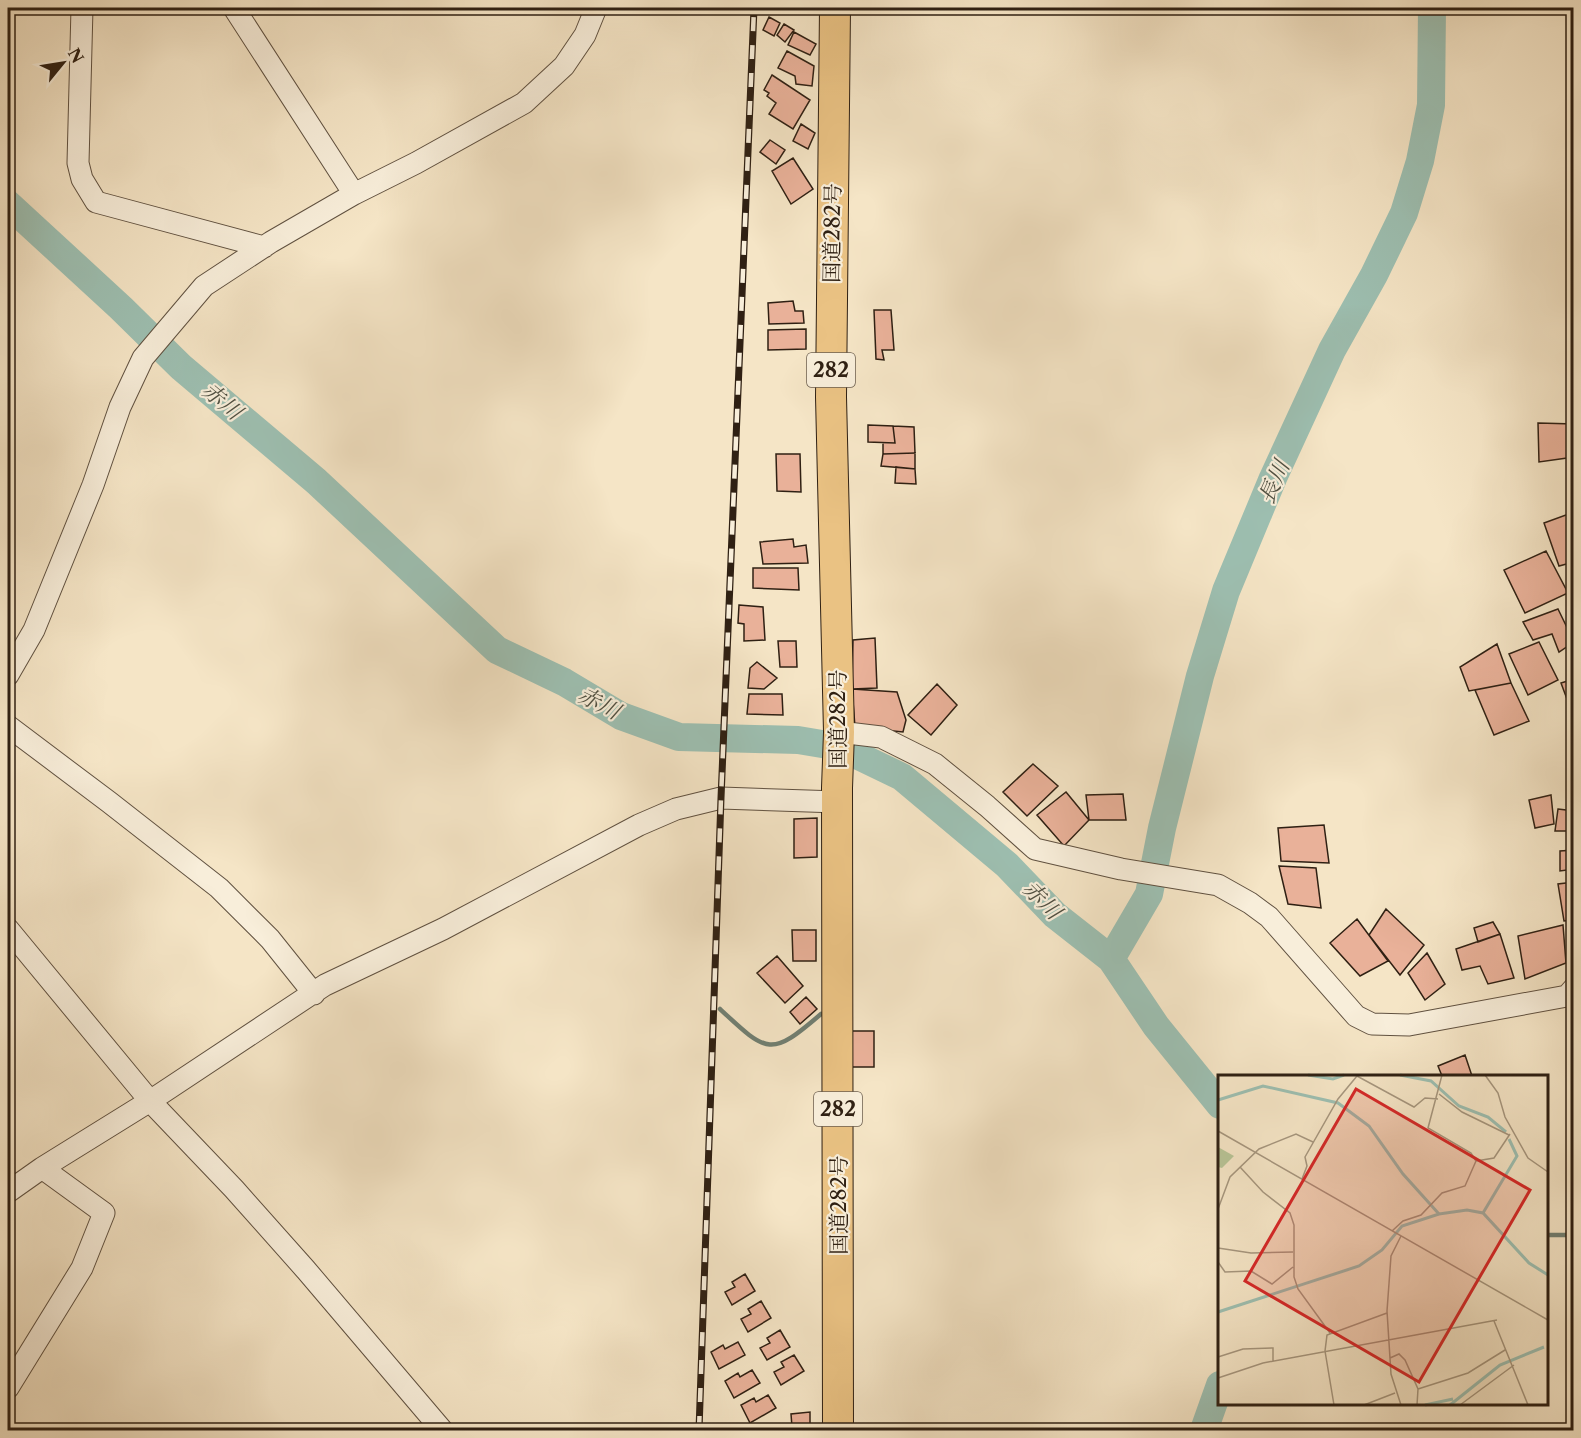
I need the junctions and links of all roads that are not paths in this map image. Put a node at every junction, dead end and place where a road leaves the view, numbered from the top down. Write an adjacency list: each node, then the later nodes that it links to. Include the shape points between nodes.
1 (82, 8): 6 (street, via 78,163 82,179 96,202)
2 (234, 8): 5 (street)
3 (596, 8): 5 (street, via 585,35 564,66 524,103)
4 (835, 8): 9 (highway, 国道282号 / 282, via 831,397)
5 (354, 194): 6 (street)
6 (264, 247): 7 (street, via 204,286 143,358 120,407 38,619)
7 (8, 675)
8 (8, 726): 12 (street, via 219,888 270,939)
9 (839, 732): 10 (highway, 国道282号 / 282); 13 (street, via 881,737 936,764 1035,849 1121,869 1218,885 1269,917 1356,1016 1371,1024 1409,1025)
10 (837, 795): 12 (street, via 721,798 676,809 325,985); 19 (highway, 国道282号 / 282)
11 (8, 929): 14 (street)
12 (314, 994): 14 (street)
13 (1571, 997)
14 (150, 1101): 15 (street); 18 (street, via 266,1225)
15 (42, 1168): 16 (street); 17 (street, via 104,1213 82,1268)
16 (8, 1192)
17 (8, 1388)
18 (442, 1431)
19 (838, 1431)

